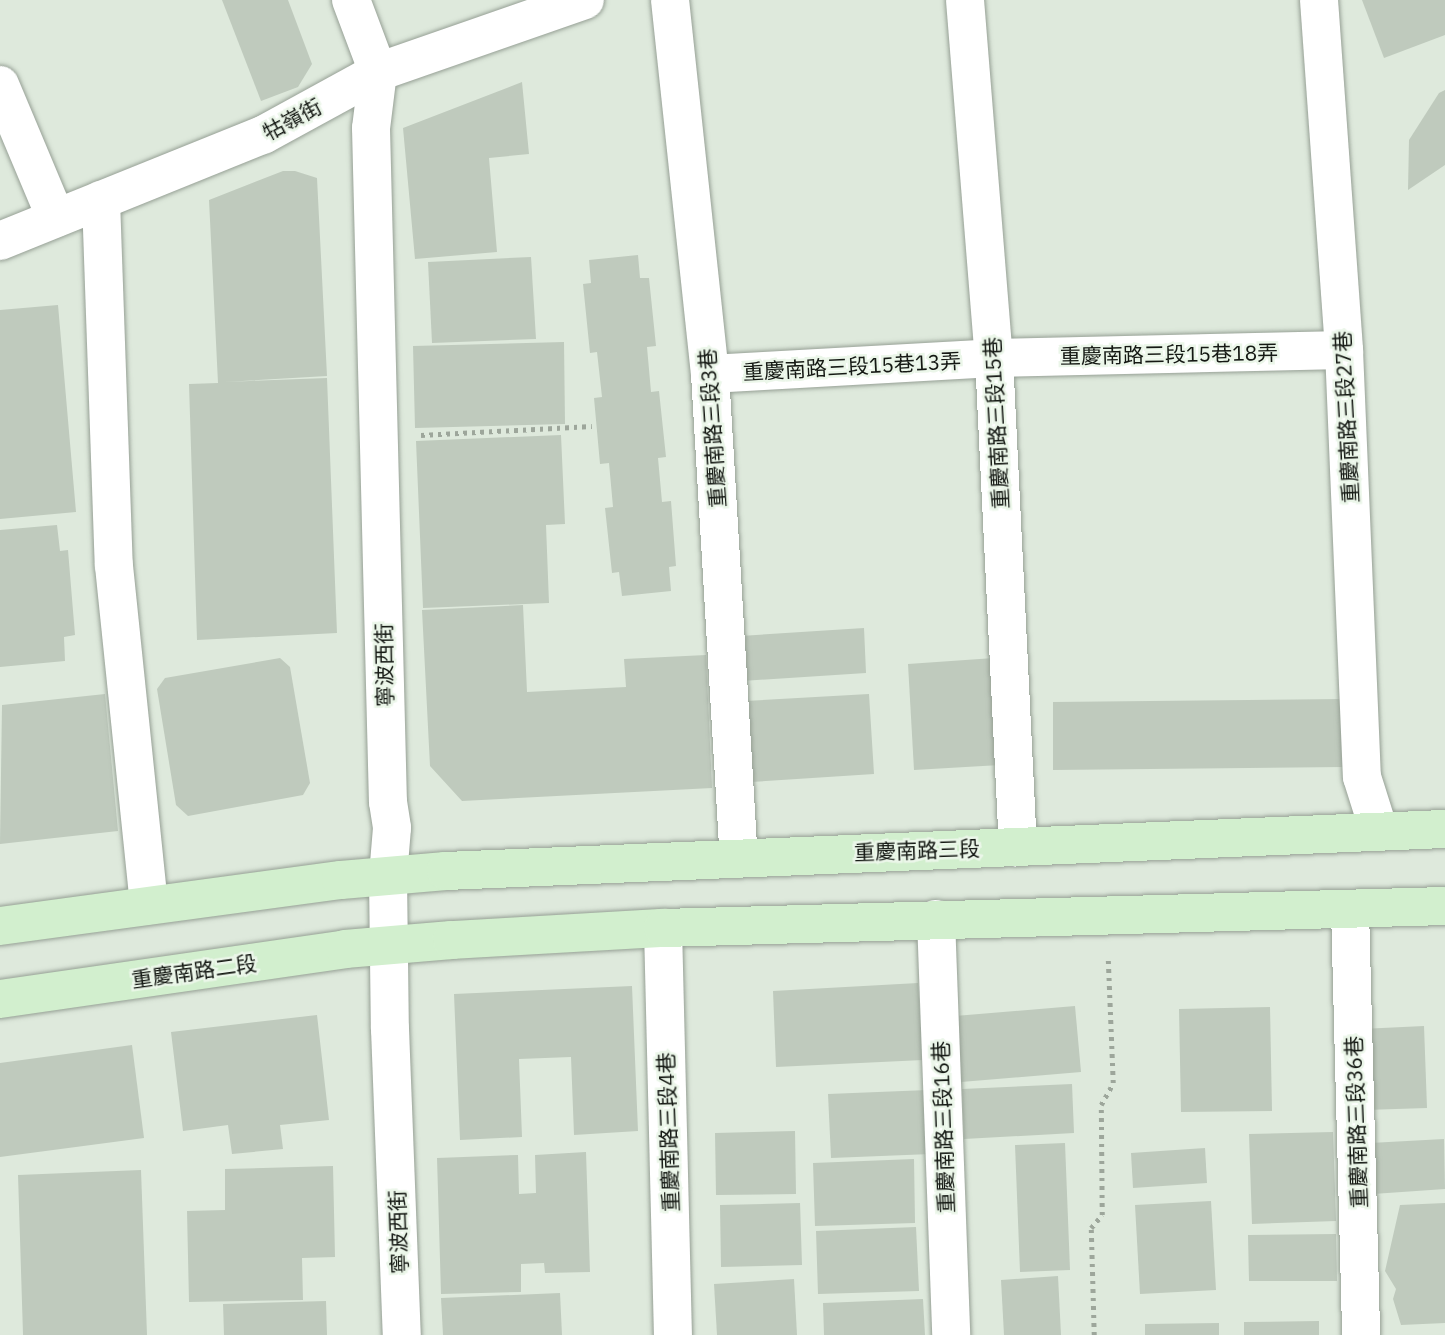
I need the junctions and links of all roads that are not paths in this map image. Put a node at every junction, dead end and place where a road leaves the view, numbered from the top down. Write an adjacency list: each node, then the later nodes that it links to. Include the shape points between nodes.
1 (351, 0): 6 (street, 寧波西街)
2 (584, 0): 6 (street, 牯嶺街)
3 (670, 0): 13 (street, 重慶南路三段3巷)
4 (965, 0): 12 (street, 重慶南路三段15巷)
5 (1319, 0): 11 (street, 重慶南路三段27巷)
6 (378, 72): 8 (street, 牯嶺街, via 264,135); 18 (street, 寧波西街, via 371,128 391,828)
7 (0, 85): 9 (street)
8 (101, 200): 9 (street, 牯嶺街); 19 (street, via 114,566)
9 (55, 218): 10 (street, 牯嶺街)
10 (0, 241)
11 (1344, 350): 12 (street, 重慶南路三段15巷18弄); 15 (street, 重慶南路三段27巷, via 1362,777)
12 (994, 358): 13 (street, 重慶南路三段15巷13弄); 16 (street, 重慶南路三段15巷)
13 (710, 374): 17 (street, 重慶南路三段3巷)
14 (1445, 829): 15 (main road, 重慶南路三段)
15 (1379, 831): 16 (main road, 重慶南路三段)
16 (1018, 846): 17 (main road, 重慶南路三段)
17 (739, 857): 18 (main road, 重慶南路三段)
18 (388, 876): 19 (main road); 25 (street, 寧波西街)
19 (149, 905): 23 (main road)
20 (1445, 905): 21 (main road)
21 (1350, 909): 22 (main road); 30 (street, 重慶南路三段36巷)
22 (936, 919): 24 (main road); 29 (street, 重慶南路三段16巷)
23 (0, 926)
24 (663, 928): 25 (main road); 28 (street, 重慶南路三段4巷)
25 (389, 945): 26 (main road, 重慶南路二段); 27 (street, 寧波西街)
26 (0, 999)
27 (402, 1335)
28 (673, 1335)
29 (951, 1335)
30 (1361, 1335)

